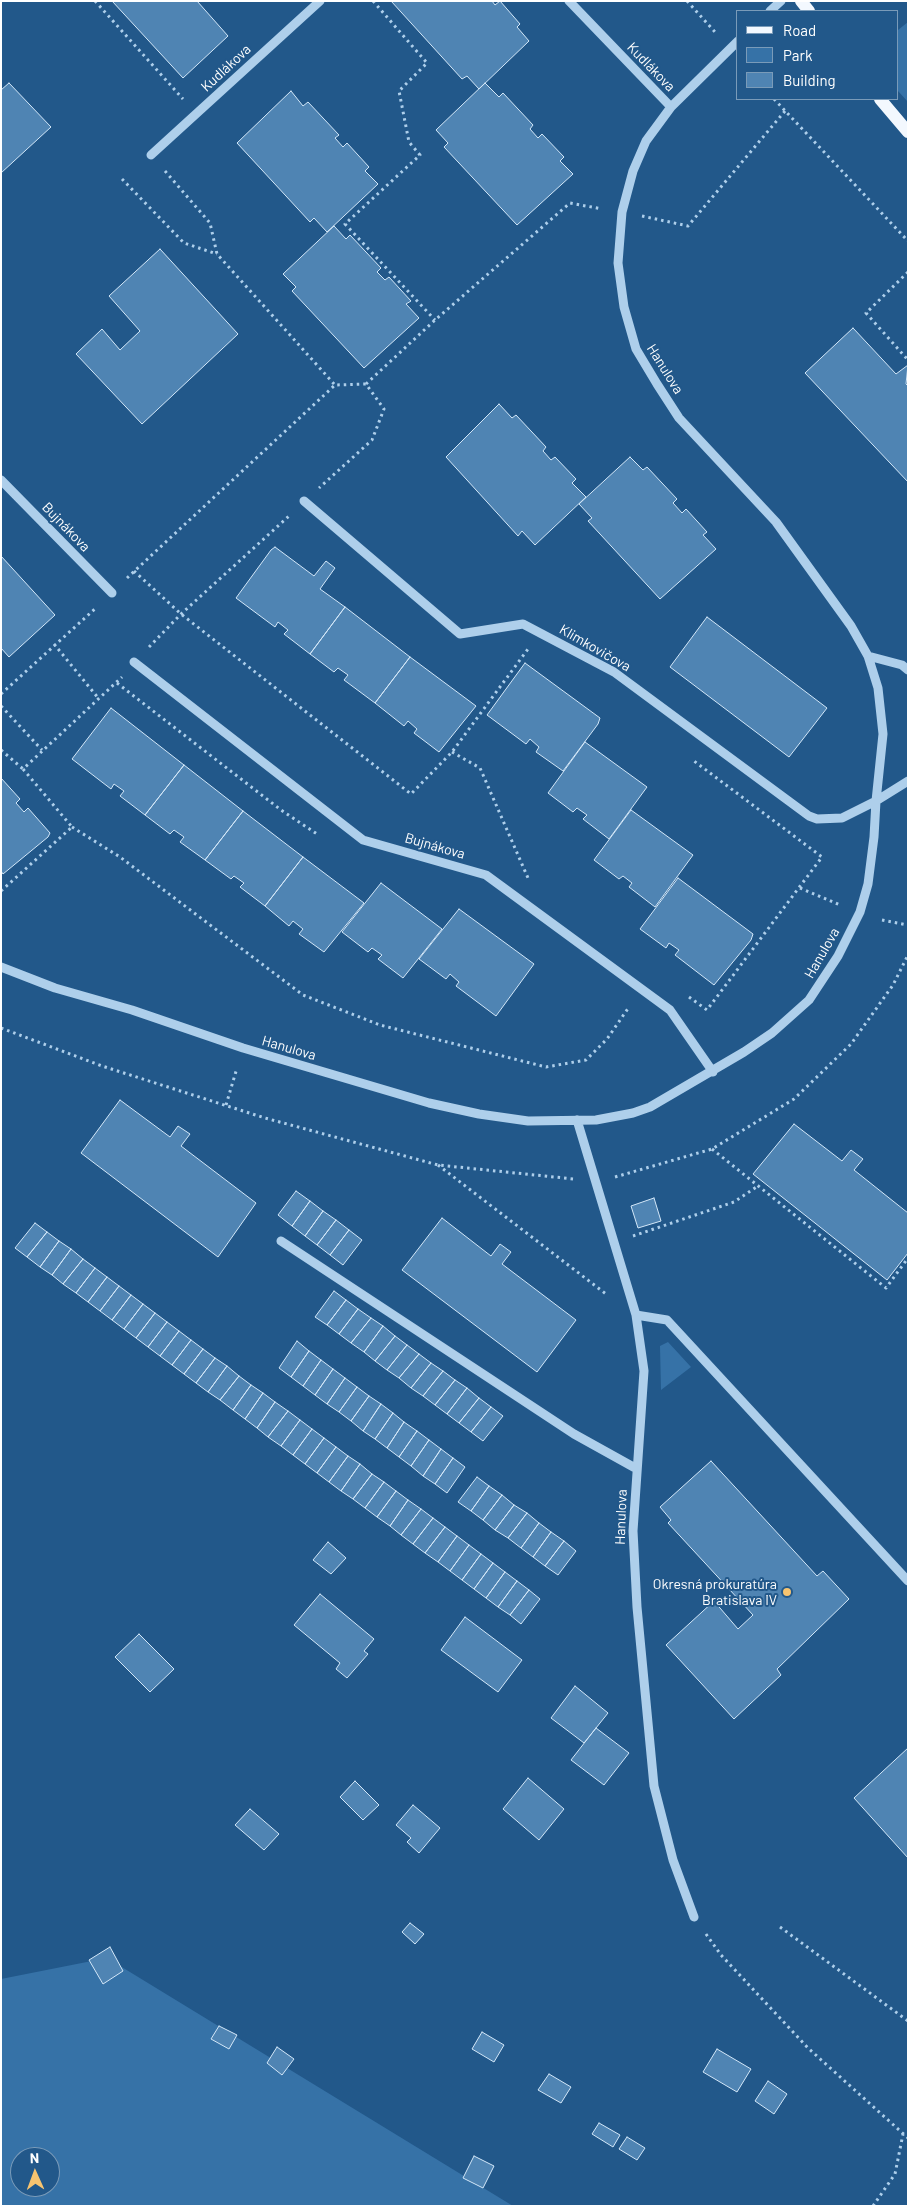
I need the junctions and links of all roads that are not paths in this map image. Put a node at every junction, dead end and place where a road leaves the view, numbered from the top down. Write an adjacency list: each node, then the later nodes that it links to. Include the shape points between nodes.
1 (320, 1): 9 (street, Kudlákova)
2 (569, 1): 7 (street, Kudlákova)
3 (781, 1): 4 (street)
4 (771, 10)
5 (736, 43): 7 (street, Hanulova)
6 (881, 100): 8 (main road)
7 (671, 108): 13 (street, Hanulova, via 639,155 622,212 618,264 620,285 636,349 679,418 776,522 852,626)
8 (908, 132)
9 (152, 156)
10 (1, 480): 12 (street, Bujnákova)
11 (304, 501): 17 (street, Klimkovičova, via 460,634 523,624 614,672 809,816 817,819 842,818)
12 (112, 593)
13 (868, 656): 15 (street); 17 (street, Hanulova, via 878,688 883,734)
14 (134, 662): 19 (street, Bujnákova, via 363,840 486,875 670,1010)
15 (908, 670)
16 (908, 781): 17 (street, Klimkovičova)
17 (876, 801): 19 (street, Hanulova, via 868,884 860,912 838,956 809,1000 772,1033)
18 (1, 967): 20 (street, Hanulova, via 55,988 243,1048 428,1103 528,1121)
19 (714, 1072): 20 (street, Hanulova, via 632,1114)
20 (577, 1120): 22 (street, Hanulova)
21 (280, 1241): 23 (street, via 574,1434)
22 (636, 1315): 23 (street, Hanulova, via 644,1371); 24 (street, via 667,1320)
23 (637, 1469): 25 (street, Hanulova, via 633,1531 637,1607 654,1786 673,1860)
24 (908, 1581)
25 (694, 1917)

